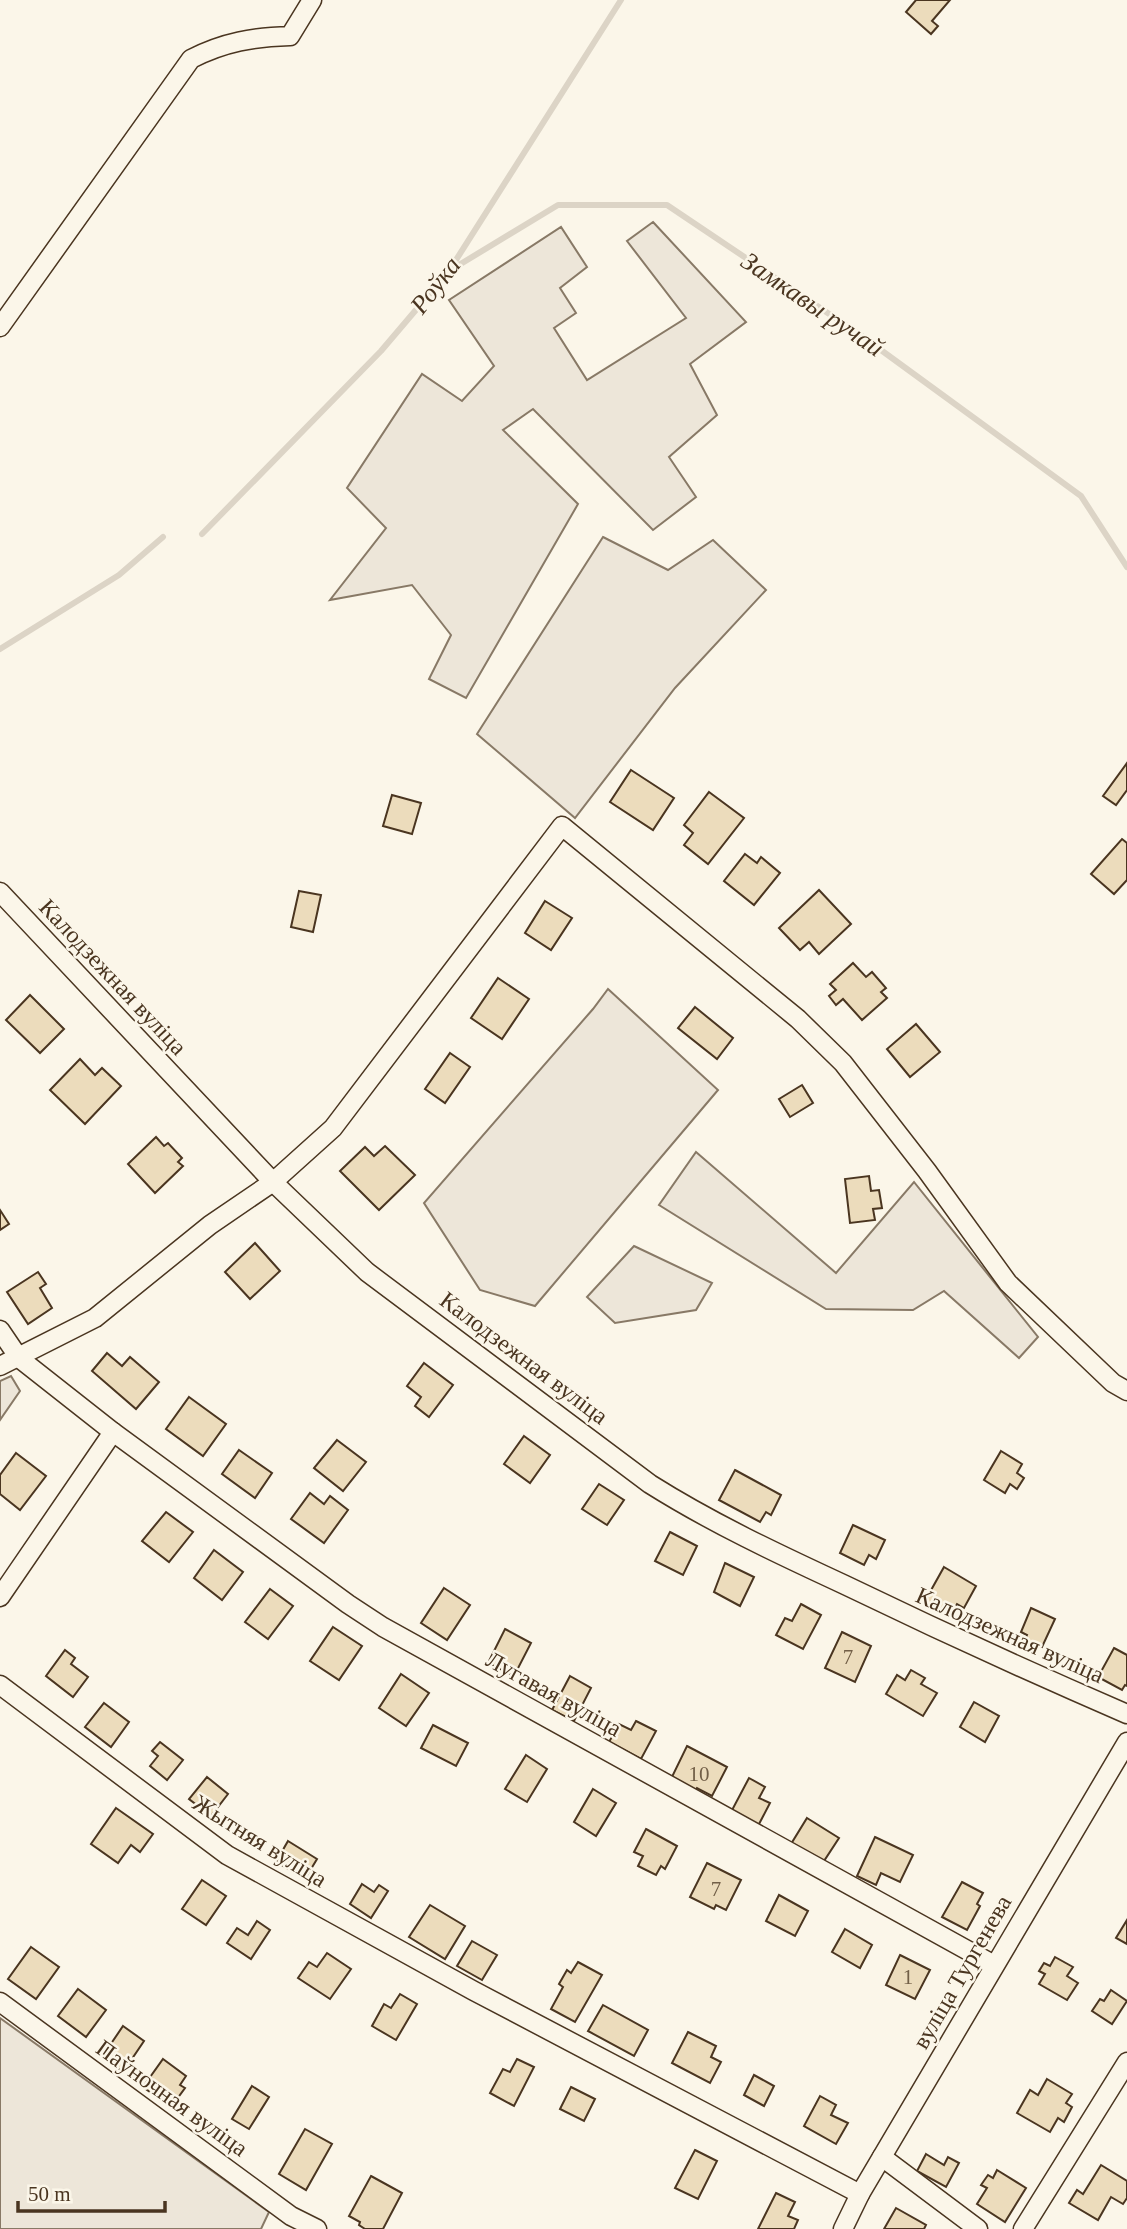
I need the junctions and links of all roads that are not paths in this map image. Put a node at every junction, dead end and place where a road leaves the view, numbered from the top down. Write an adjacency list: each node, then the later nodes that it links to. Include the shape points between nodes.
1 (312, 0): 2 (street, via 290,36 240,40 191,59)
2 (0, 327)
3 (0, 892): 4 (street, Калодзежная вуліца)
4 (273, 1182): 6 (street, via 210,1225 95,1318); 8 (street, via 333,1128 562,826 798,1019 834,1054 1008,1283); 12 (street, Калодзежная вуліца, via 367,1272 650,1484 697,1513 984,1652)
5 (0, 1330): 6 (street)
6 (19, 1358): 7 (street); 9 (street)
7 (0, 1366)
8 (1127, 1391)
9 (113, 1432): 10 (street); 14 (street, Лугавая вуліца, via 383,1627)
10 (0, 1597)
11 (0, 1685): 18 (street, Жытняя вуліца, via 227,1855)
12 (1127, 1714)
13 (1127, 1742): 14 (street, вуліца Тургенева)
14 (994, 1965): 17 (street, вуліца Тургенева)
15 (0, 2002): 19 (street, Паўночная вуліца, via 291,2216)
16 (1127, 2062): 22 (street)
17 (882, 2157): 18 (street, вуліца Тургенева); 21 (street)
18 (860, 2194): 20 (street, вуліца Тургенева)
19 (317, 2229)
20 (843, 2229)
21 (978, 2229)
22 (1023, 2229)

